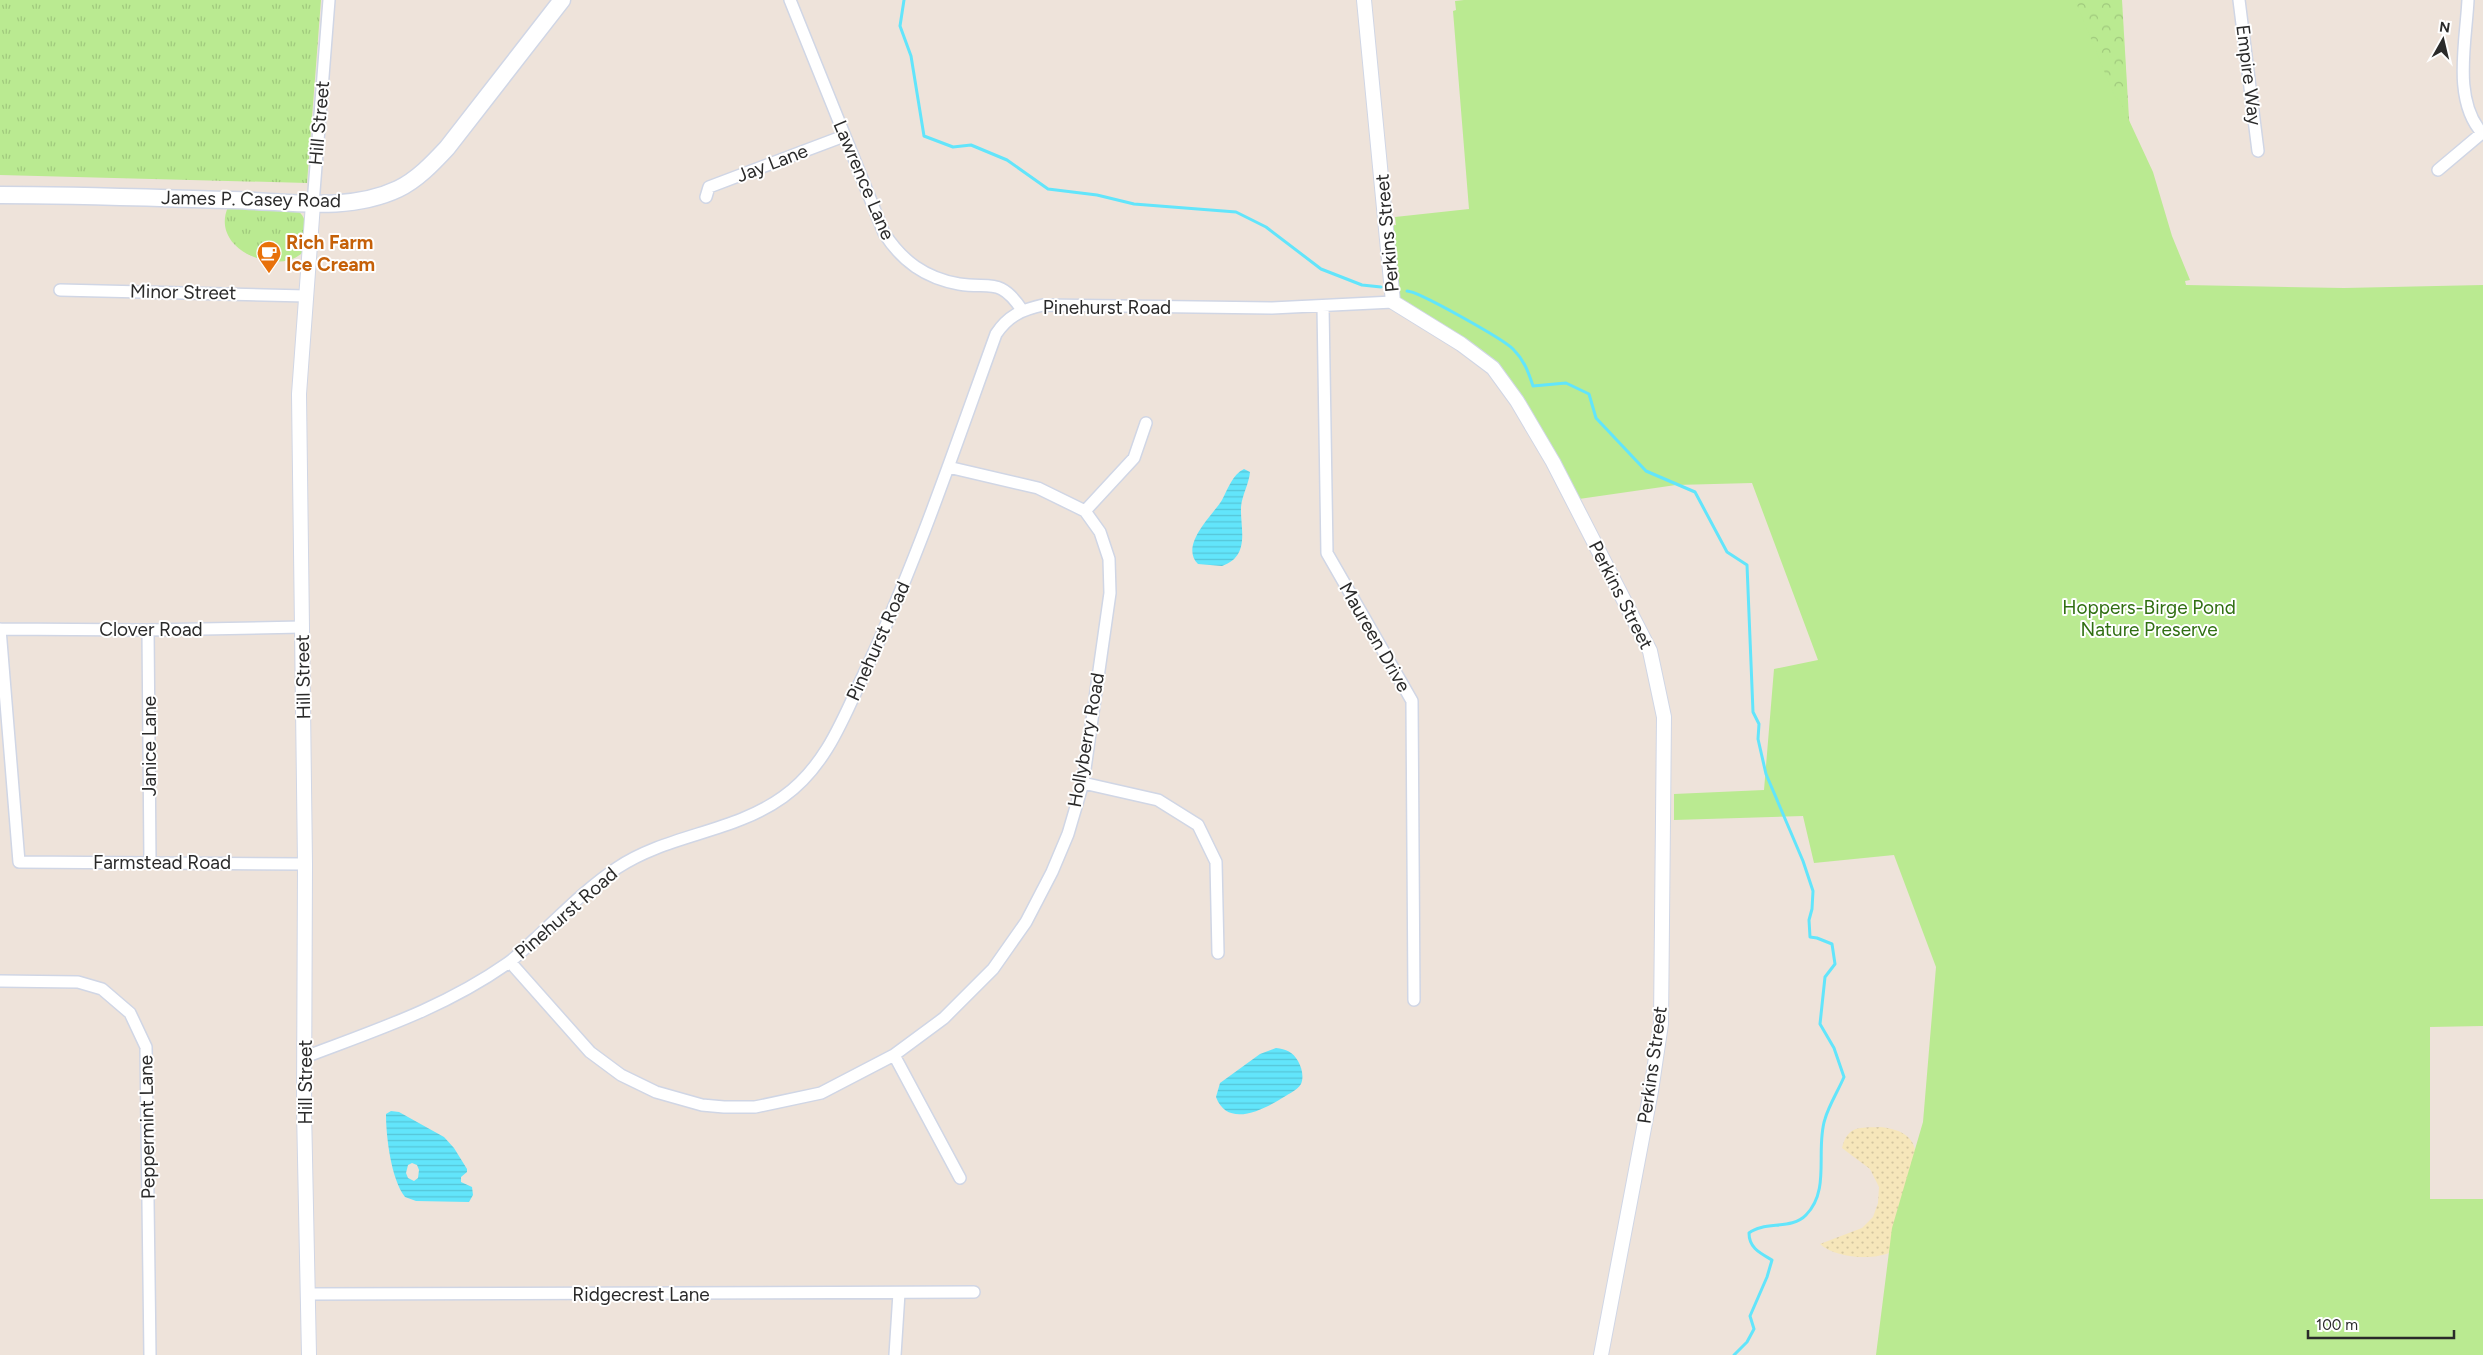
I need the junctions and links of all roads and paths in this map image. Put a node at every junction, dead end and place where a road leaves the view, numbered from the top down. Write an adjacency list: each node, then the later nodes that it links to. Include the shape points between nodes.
1 (329, 0): 13 (street, Hill Street)
2 (562, 0): 13 (main road, James P. Casey Road, via 485,101 428,168 398,189 363,200)
3 (790, 0): 8 (street, Lawrence Lane)
4 (1364, 0): 16 (street, Perkins Street)
5 (2239, 0): 9 (street, Empire Way)
6 (2468, 0): 7 (street, via 2464,85 2470,113)
7 (2482, 134): 10 (street)
8 (844, 136): 12 (street, Jay Lane, via 709,187); 18 (street, Lawrence Lane, via 884,233 904,260 939,279 996,286 1012,295)
9 (2258, 151)
10 (2438, 170)
11 (0, 195): 13 (main road, James P. Casey Road)
12 (706, 197)
13 (312, 204): 15 (street, Hill Street)
14 (60, 290): 15 (street, Minor Street)
15 (306, 296): 22 (street, Hill Street, via 299,394)
16 (1393, 302): 17 (street, Pinehurst Road); 41 (street, Perkins Street, via 1493,368 1517,401 1553,462 1650,651 1664,717 1661,1024)
17 (1323, 306): 18 (street, Pinehurst Road, via 1042,305); 31 (street, Maureen Drive, via 1327,553 1412,701)
18 (1022, 310): 20 (street, Pinehurst Road, via 1004,322 996,334)
19 (1146, 423): 21 (street, via 1134,458)
20 (948, 467): 21 (street, Hollyberry Road, via 1038,488); 29 (street, Pinehurst Road, via 888,625 836,733 808,775 783,798 748,816 654,848 619,867 590,888)
21 (1085, 511): 25 (street, Hollyberry Road, via 1100,532 1109,559 1110,593)
22 (302, 627): 24 (street, Clover Road); 27 (street, Hill Street)
23 (0, 629): 24 (street, Clover Road); 26 (street, Farmstead Road, via 19,862)
24 (148, 630): 26 (street, Janice Lane)
25 (1083, 783): 28 (street, via 1158,800 1198,825 1216,862); 32 (street, Hollyberry Road, via 1068,834 1052,872 1026,922 993,970 944,1018)
26 (150, 861): 27 (street, Farmstead Road)
27 (306, 864): 33 (street, Hill Street)
28 (1218, 953)
29 (510, 962): 32 (street, Hollyberry Road, via 590,1052 621,1075 656,1092 702,1105 755,1107 820,1093); 33 (street, Pinehurst Road, via 431,1009)
30 (0, 981): 38 (street, Peppermint Lane, via 78,982 102,989 130,1013 146,1046)
31 (1414, 1000)
32 (894, 1055): 34 (street)
33 (305, 1058): 37 (street, Hill Street)
34 (960, 1178)
35 (974, 1292): 36 (street, Ridgecrest Lane)
36 (899, 1293): 37 (street, Ridgecrest Lane); 40 (street)
37 (308, 1294): 39 (street, Hill Street)
38 (150, 1355)
39 (308, 1355)
40 (895, 1355)
41 (1600, 1355)

